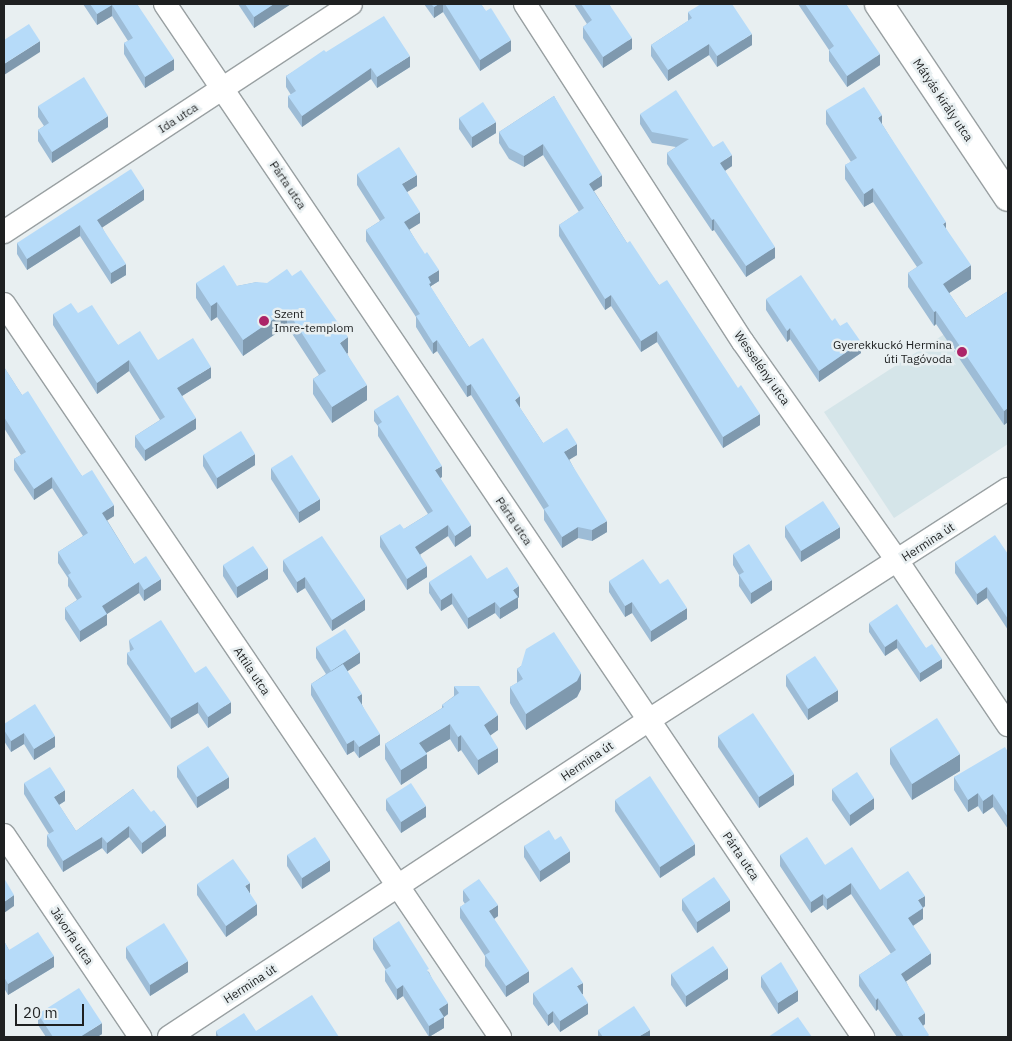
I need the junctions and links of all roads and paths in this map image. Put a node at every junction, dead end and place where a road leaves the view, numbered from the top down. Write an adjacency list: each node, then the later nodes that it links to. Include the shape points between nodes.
1 (166, 4): 5 (street, Párta utca)
2 (351, 4): 5 (street, Ida utca)
3 (525, 4): 10 (street, Wesselényi utca, via 743,342)
4 (878, 4): 6 (street, Mátyás király utca)
5 (223, 89): 7 (street, Ida utca); 11 (street, Párta utca)
6 (1008, 197)
7 (4, 232)
8 (4, 304): 14 (street, Attila utca)
9 (1008, 489): 10 (street, Hermina út)
10 (898, 562): 11 (street, Hermina út); 12 (street, Wesselényi utca)
11 (649, 720): 14 (street, Hermina út); 18 (street, Párta utca)
12 (1008, 725)
13 (4, 835): 15 (street, Jávorfa utca)
14 (398, 887): 16 (street, Hermina út); 17 (street, Attila utca)
15 (140, 1037)
16 (169, 1037)
17 (500, 1037)
18 (863, 1037)

